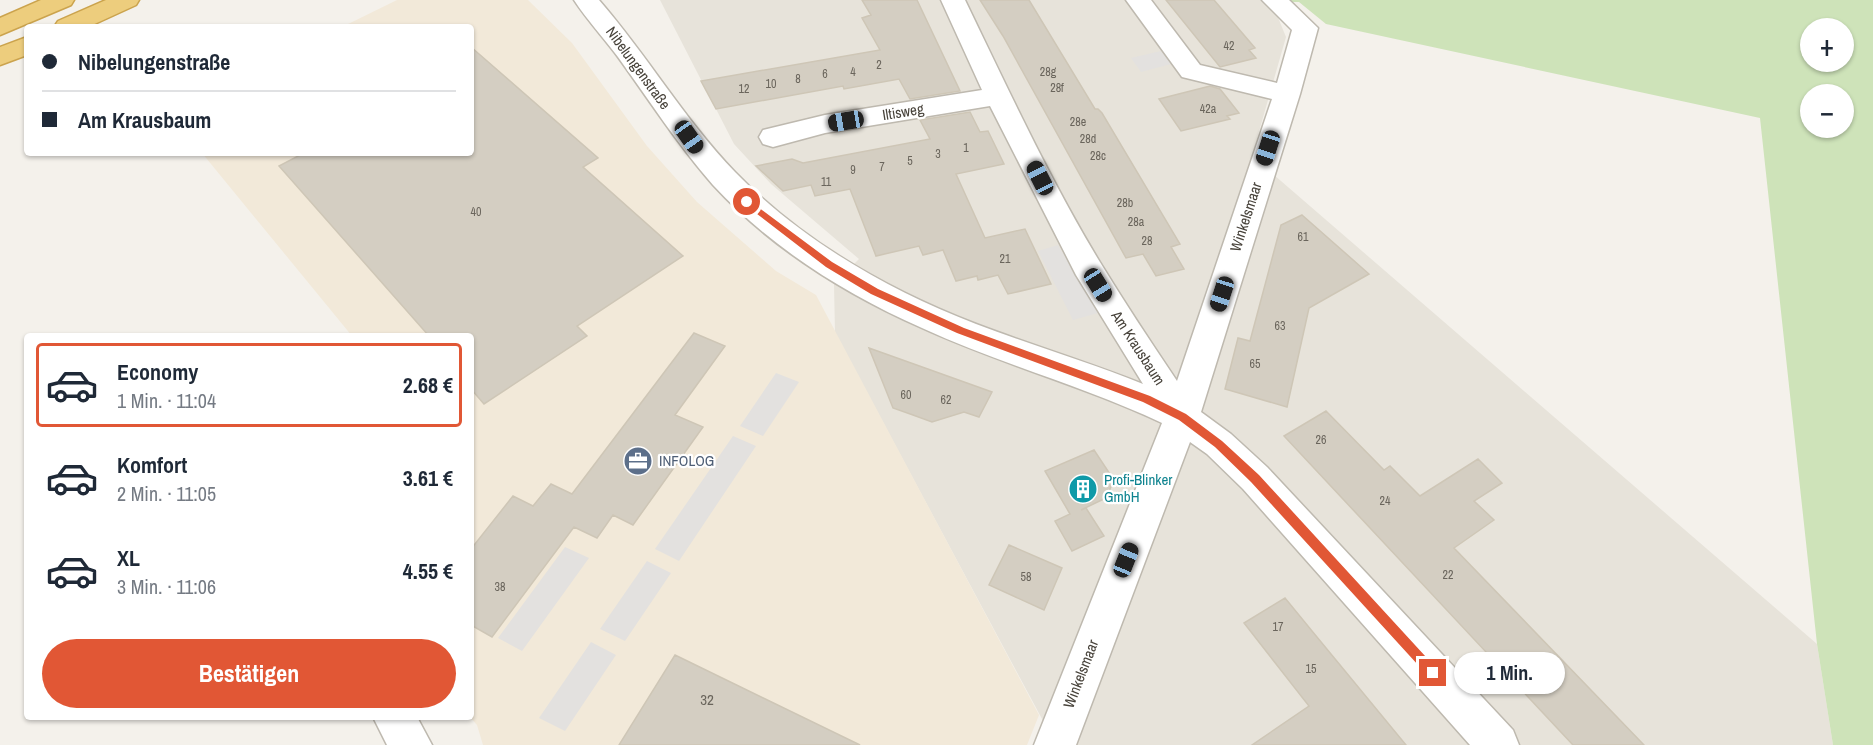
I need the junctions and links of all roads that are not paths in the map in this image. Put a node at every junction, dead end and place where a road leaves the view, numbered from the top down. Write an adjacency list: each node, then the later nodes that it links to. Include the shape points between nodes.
1 (62, 0): 8 (highway)
2 (127, 0): 7 (highway)
3 (586, 0): 14 (street, Nibelungenstraße, via 721,176 775,225 829,265 960,331 1146,399)
4 (953, 0): 12 (street, Am Krausbaum)
5 (1138, 0): 11 (street, via 1191,71)
6 (1274, 0): 11 (street, Winkelsmaar, via 1305,28)
7 (74, 24)
8 (0, 27)
9 (24, 46): 10 (highway)
10 (0, 57)
11 (1287, 94): 14 (street, Winkelsmaar)
12 (998, 96): 13 (street, Iltisweg, via 825,124); 14 (street, Am Krausbaum, via 1087,267)
13 (773, 137)
14 (1182, 417): 17 (street, Winkelsmaar); 18 (street, Am Krausbaum, via 1219,444 1255,478)
15 (395, 720): 16 (street)
16 (411, 745)
17 (1055, 745)
18 (1498, 745)

